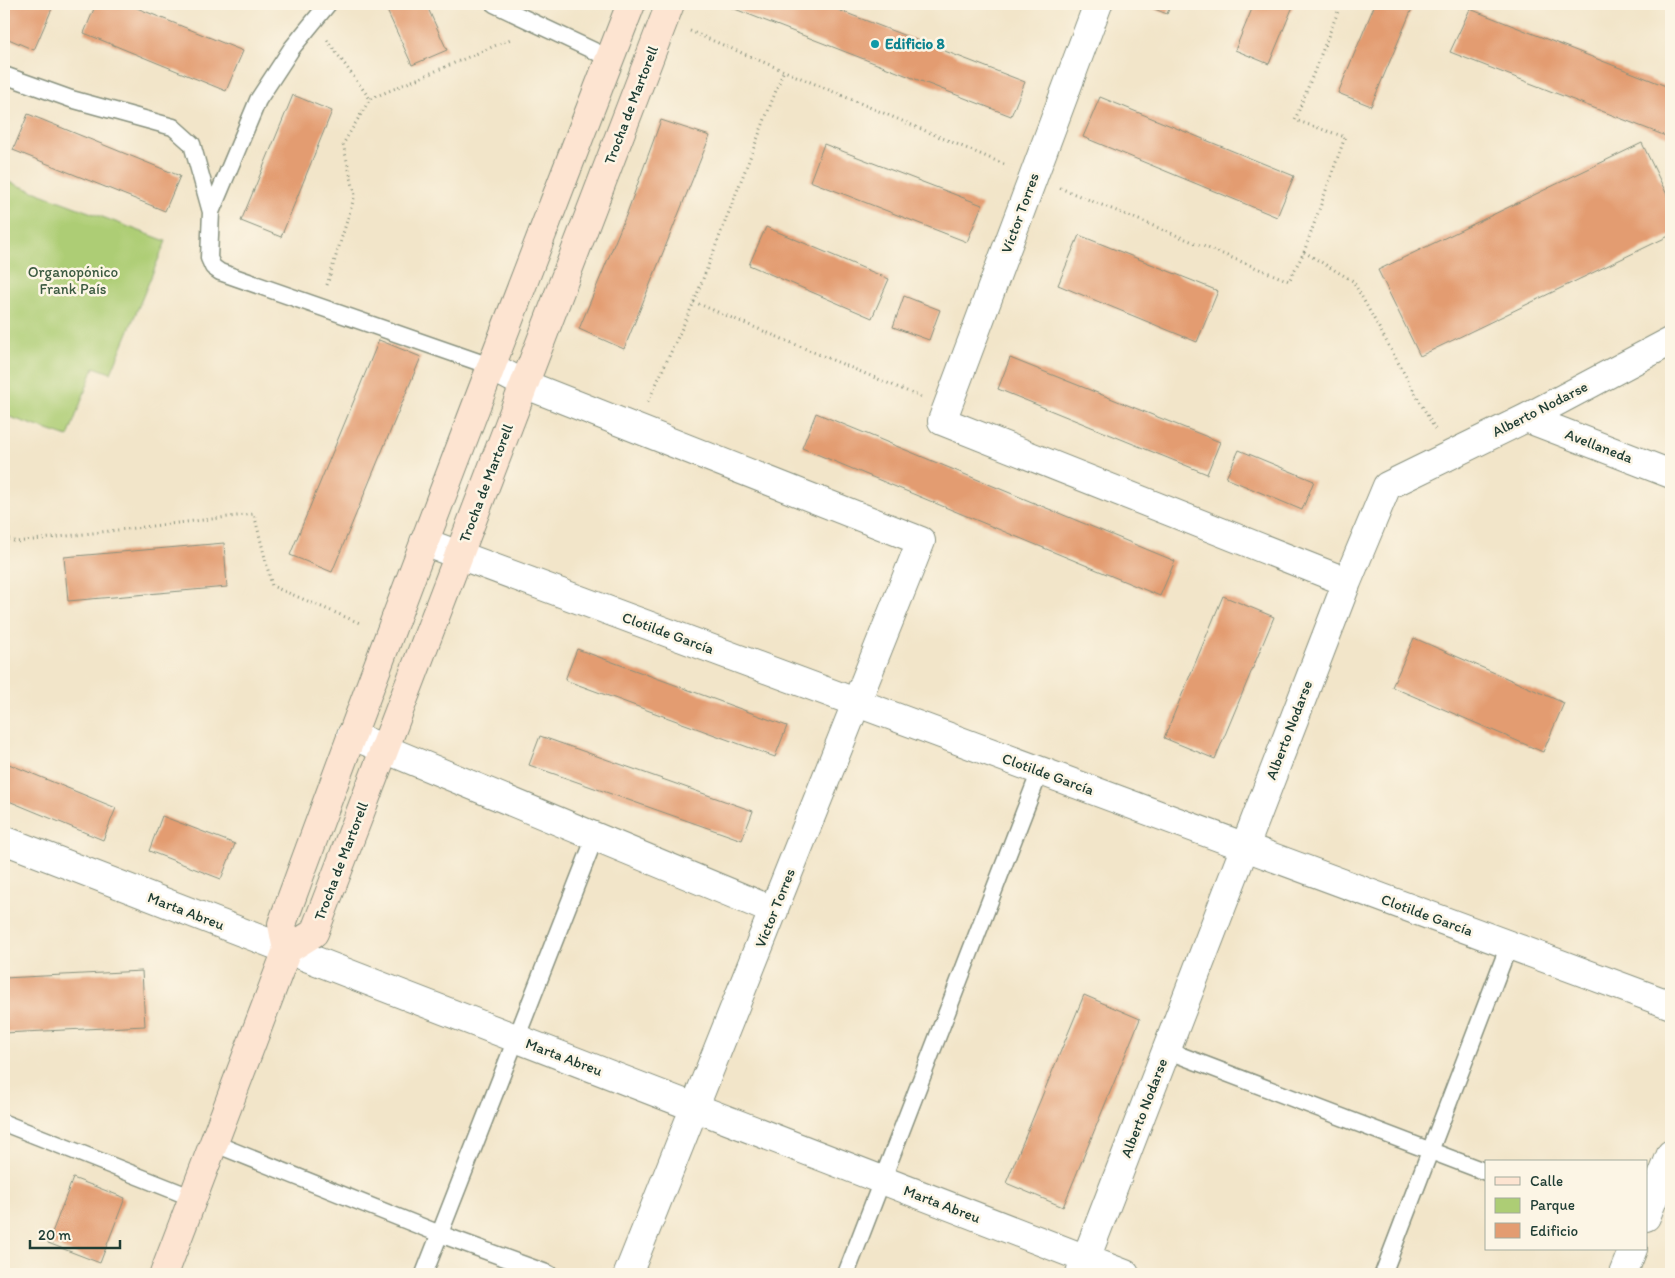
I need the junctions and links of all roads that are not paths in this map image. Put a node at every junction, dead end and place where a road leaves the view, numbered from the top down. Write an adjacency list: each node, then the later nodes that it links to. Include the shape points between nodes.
1 (328, 4): 8 (lane, via 292,48 258,100)
2 (494, 4): 6 (lane)
3 (630, 4): 6 (street)
4 (1098, 4): 16 (street, Víctor Torres, via 944,414)
5 (667, 12): 11 (street, Trocha de Martorell)
6 (609, 58): 10 (street)
7 (4, 75): 8 (lane, via 71,99 173,127 192,144)
8 (211, 212): 10 (lane, via 209,258 220,272)
9 (1671, 341): 12 (street, Alberto Nodarse)
10 (490, 366): 11 (street); 14 (street)
11 (524, 384): 15 (street, Trocha de Martorell); 17 (street, Víctor Torres, via 921,541)
12 (1526, 418): 13 (street, Avellaneda); 16 (street, Alberto Nodarse, via 1387,486)
13 (1671, 474)
14 (424, 542): 15 (street, Clotilde García); 18 (street)
15 (459, 555): 17 (street, Clotilde García); 19 (street, Trocha de Martorell)
16 (1347, 582): 23 (street, Alberto Nodarse)
17 (857, 703): 20 (street, Clotilde García); 24 (street, Víctor Torres)
18 (351, 735): 19 (street); 26 (street, via 282,924)
19 (385, 749): 21 (street); 26 (street, Trocha de Martorell, via 314,932)
20 (1040, 771): 23 (street, Clotilde García); 36 (lane)
21 (595, 837): 24 (street); 28 (lane)
22 (4, 840): 26 (street, Marta Abreu)
23 (1244, 847): 25 (street, Clotilde García); 29 (street, Alberto Nodarse)
24 (774, 911): 30 (street, Víctor Torres)
25 (1508, 945): 27 (street, Clotilde García); 33 (lane)
26 (287, 950): 28 (street, Marta Abreu); 32 (street)
27 (1671, 1006)
28 (515, 1038): 30 (street, Marta Abreu); 39 (lane)
29 (1166, 1050): 33 (lane); 41 (street, Alberto Nodarse)
30 (695, 1108): 36 (street, Marta Abreu); 45 (street, Víctor Torres)
31 (4, 1124): 37 (lane)
32 (213, 1143): 37 (street); 39 (lane)
33 (1431, 1152): 35 (lane); 48 (lane)
34 (1671, 1154): 38 (street)
35 (1485, 1172)
36 (883, 1181): 41 (street, Marta Abreu); 46 (lane)
37 (193, 1198): 42 (street)
38 (1648, 1212)
39 (440, 1234): 43 (lane); 44 (lane)
40 (1633, 1250): 49 (street)
41 (1083, 1267): 47 (street, Marta Abreu)
42 (164, 1274)
43 (424, 1274)
44 (549, 1274)
45 (628, 1274)
46 (846, 1274)
47 (1124, 1274)
48 (1383, 1274)
49 (1623, 1274)

